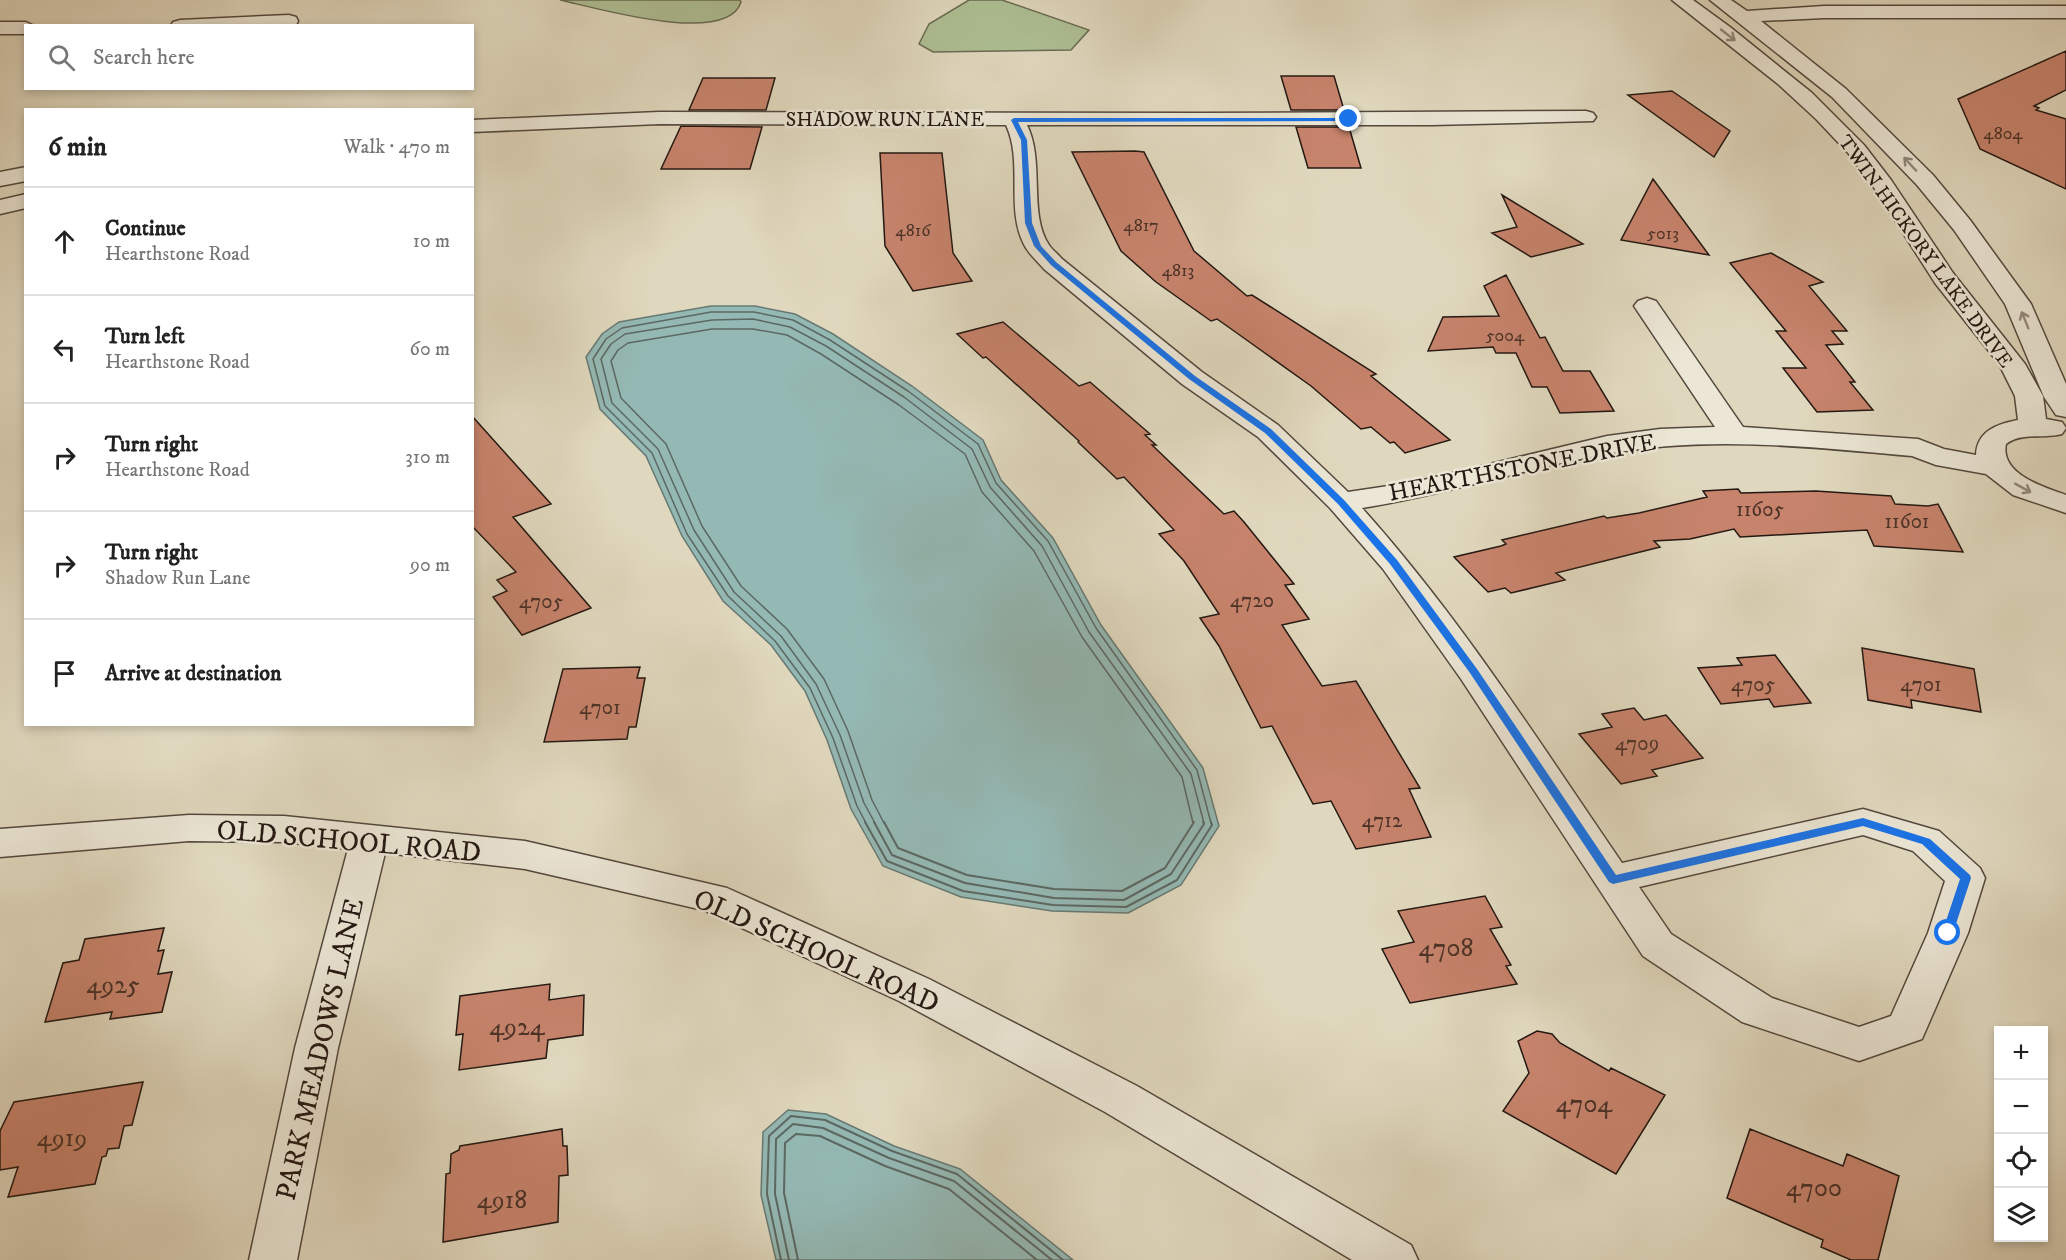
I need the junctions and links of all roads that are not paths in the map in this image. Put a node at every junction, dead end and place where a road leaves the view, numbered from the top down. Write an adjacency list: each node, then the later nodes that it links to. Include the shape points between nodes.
1 (1681, 0): 18 (street, TWIN HICKORY LAKE DRIVE, one-way to 18, via 1827,118 1850,143 1947,282 2011,364 2029,396)
2 (1719, 0): 4 (street, TWIN HICKORY LAKE DRIVE)
3 (2066, 12): 4 (street, via 1824,12)
4 (1743, 17): 17 (street, TWIN HICKORY LAKE DRIVE, one-way to 4, via 2018,304 1925,180 1839,93)
5 (289, 21): 6 (street)
6 (224, 24)
7 (0, 28): 8 (street)
8 (24, 28)
9 (1586, 117): 10 (street, SHADOW RUN LANE)
10 (1014, 120): 11 (street, SHADOW RUN LANE, via 602,119); 22 (street, via 1024,140 1029,223 1037,246 1053,264 1192,378 1268,431)
11 (474, 126)
12 (24, 174): 13 (street)
13 (0, 179)
14 (24, 201): 15 (street)
15 (0, 207)
16 (1647, 306): 20 (street)
17 (2066, 409)
18 (2031, 427): 19 (street); 21 (street, via 1997,436)
19 (2066, 429)
20 (1734, 435): 21 (street, HEARTHSTONE DRIVE, via 1918,448 1936,456); 22 (street, HEARTHSTONE DRIVE, via 1660,438 1607,446 1415,491)
21 (1993, 456): 23 (street, one-way to 23, via 2010,480)
22 (1341, 502): 26 (street, via 1394,562 1473,671)
23 (2062, 509)
24 (370, 838): 25 (street, OLD SCHOOL ROAD, via 284,829 189,828); 27 (street, PARK MEADOWS LANE, via 306,1088); 28 (street, OLD SCHOOL ROAD, via 525,855 713,898 914,990 1101,1089)
25 (0, 843)
26 (1613, 879): 26 (street, via 1658,945 1667,952 1758,1010 1859,1044 1907,1027 1948,933 1966,878 1926,842 1863,822)
27 (273, 1260)
28 (1394, 1260)

